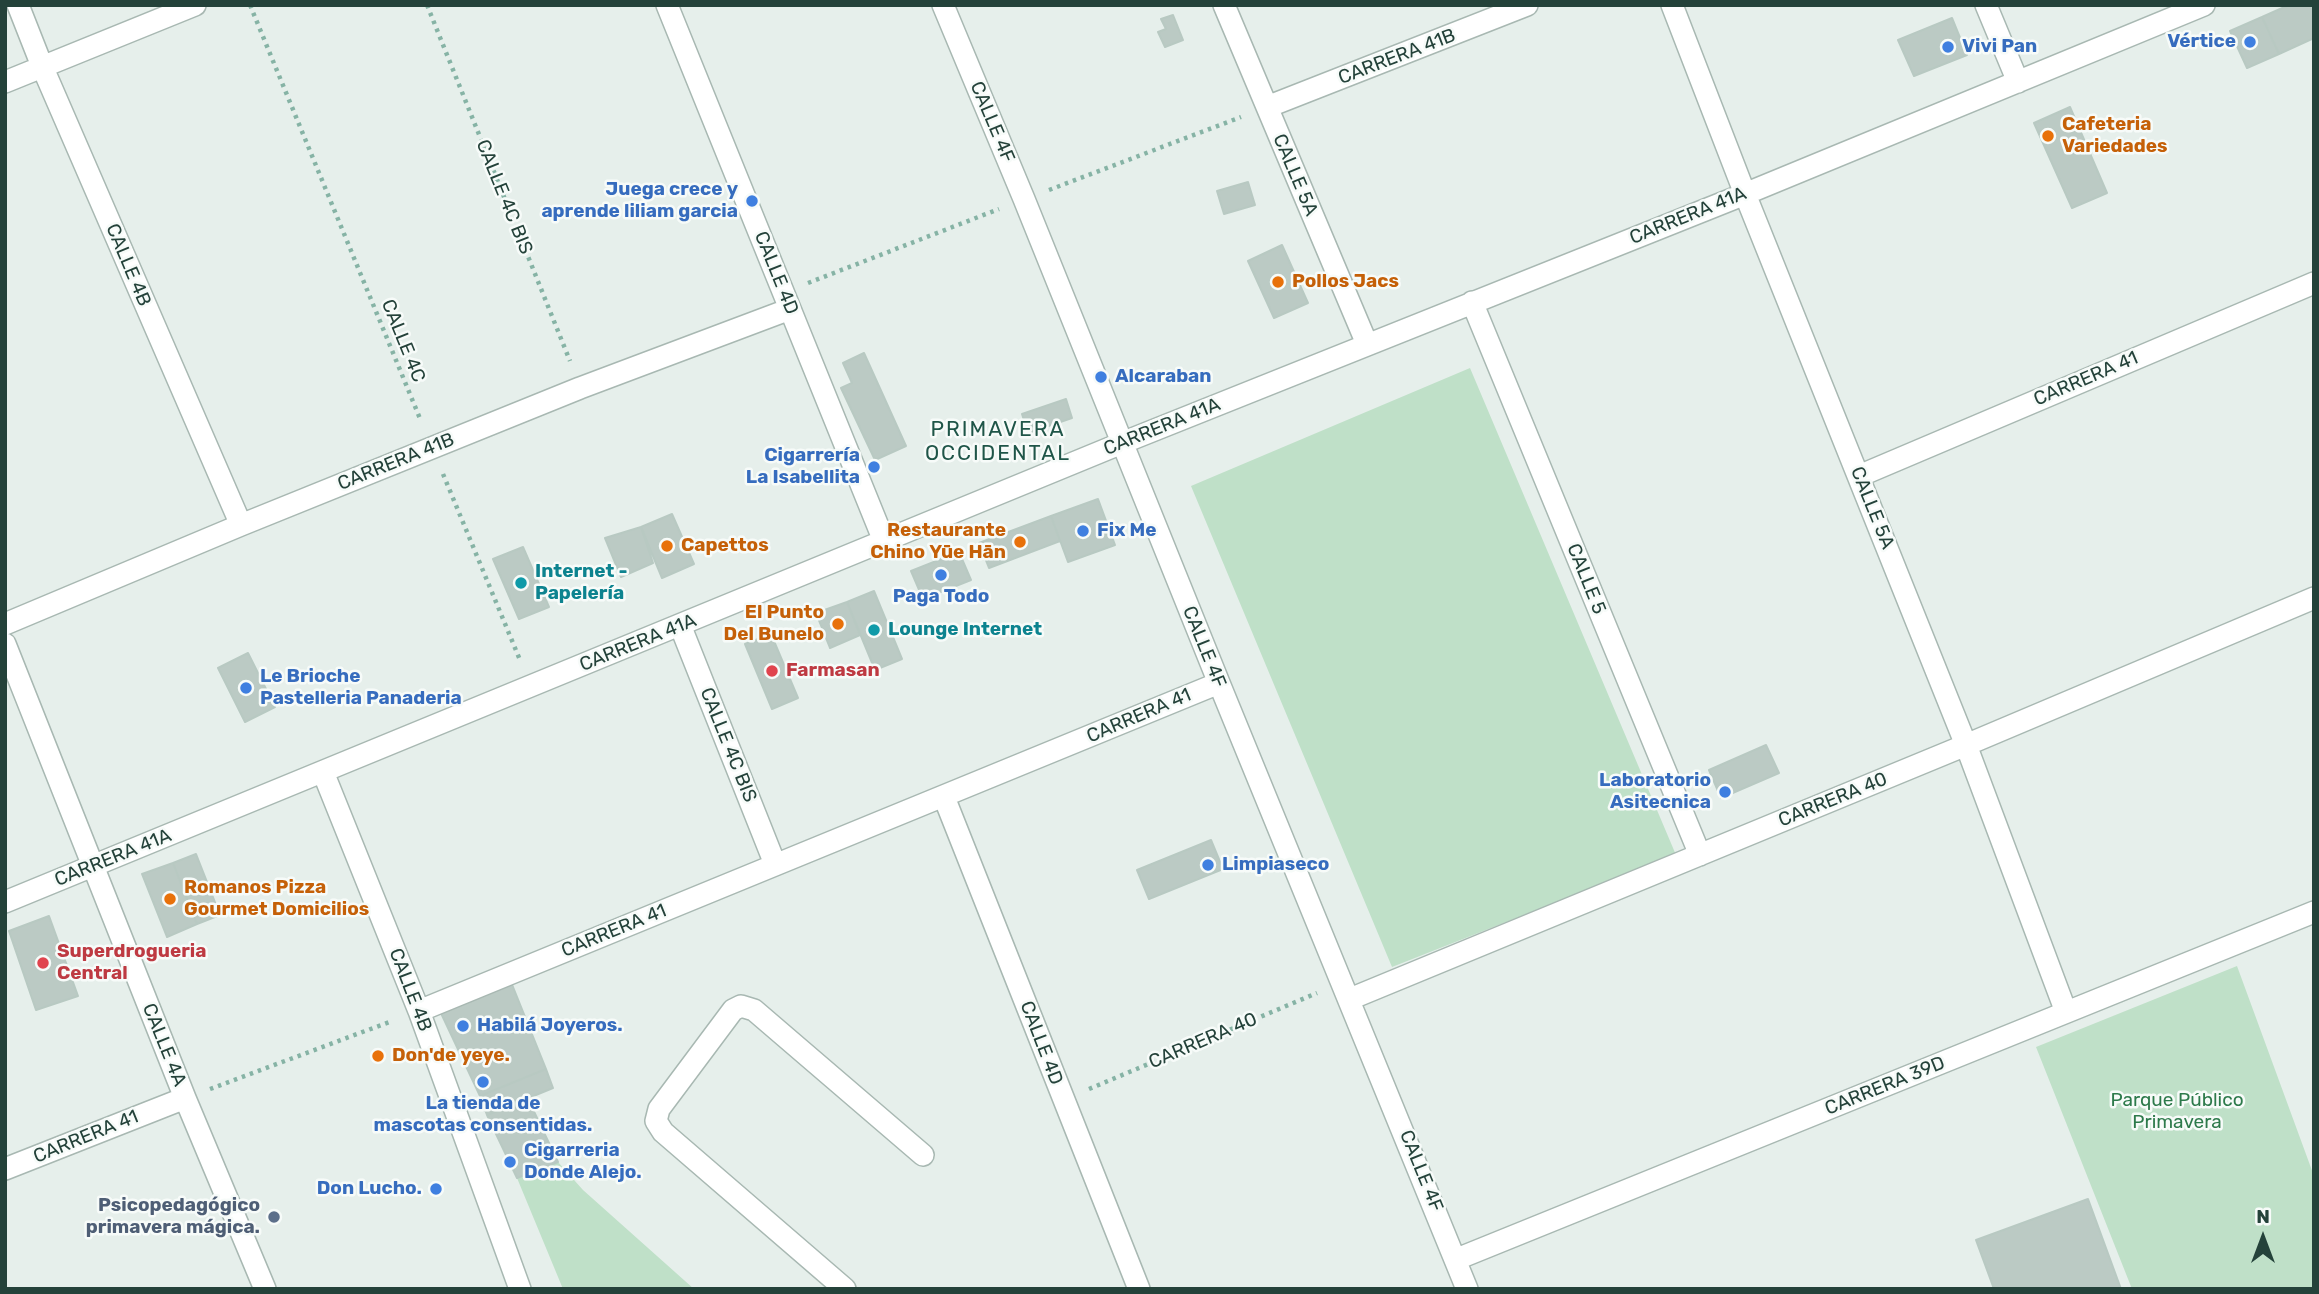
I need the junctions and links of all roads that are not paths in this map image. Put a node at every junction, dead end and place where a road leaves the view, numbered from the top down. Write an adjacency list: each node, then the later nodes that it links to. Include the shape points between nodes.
1 (18, 5): 11 (street, CALLE 4B)
2 (195, 5): 11 (street)
3 (667, 5): 18 (street, CALLE 4D)
4 (943, 5): 20 (street, CALLE 4F)
5 (1224, 5): 14 (street, CALLE 5A)
6 (1527, 5): 10 (street, CARRERA 41B)
7 (1672, 5): 15 (street, CALLE 5A)
8 (1986, 5): 13 (street)
9 (2204, 5): 13 (street, CARRERA 41A)
10 (1476, 15): 14 (street, CARRERA 41B)
11 (42, 66): 12 (street); 22 (street, CALLE 4B)
12 (5, 82)
13 (2018, 82): 15 (street, CARRERA 41A)
14 (1267, 107): 19 (street, CALLE 5A)
15 (1745, 194): 17 (street, CARRERA 41A); 21 (street, CALLE 5A)
16 (2314, 283): 21 (street, CARRERA 41)
17 (1472, 302): 19 (street, CARRERA 41A); 32 (street, CALLE 5)
18 (790, 309): 22 (street, CARRERA 41B); 23 (street, CALLE 4D)
19 (1367, 344): 20 (street, CARRERA 41A)
20 (1122, 443): 23 (street, CARRERA 41A); 28 (street, CALLE 4F)
21 (1859, 476): 29 (street, CALLE 5A)
22 (241, 524): 25 (street, CARRERA 41B)
23 (884, 541): 26 (street, CARRERA 41A)
24 (2314, 598): 29 (street, CARRERA 40)
25 (5, 624)
26 (680, 625): 30 (street, CARRERA 41A); 33 (street, CALLE 4C BIS)
27 (5, 644): 34 (street, CALLE 4A)
28 (1219, 683): 31 (street, CARRERA 41); 37 (street, CALLE 4F)
29 (1966, 745): 32 (street, CARRERA 40); 39 (street, CALLE 5A)
30 (323, 772): 34 (street, CARRERA 41A); 38 (street, CALLE 4B)
31 (944, 797): 33 (street, CARRERA 41); 47 (street, CALLE 4D)
32 (1700, 855): 37 (street, CARRERA 40)
33 (775, 864): 38 (street, CARRERA 41)
34 (93, 866): 35 (street, CARRERA 41A); 40 (street, CALLE 4A)
35 (5, 902)
36 (2314, 912): 39 (street, CARRERA 39D)
37 (1346, 990): 43 (street, CALLE 4F)
38 (419, 1011): 45 (street, CALLE 4B)
39 (2066, 1012): 43 (street, CARRERA 39D)
40 (185, 1098): 42 (street, CARRERA 41); 44 (street, CALLE 4A)
41 (923, 1155): 46 (street, via 754,1010 741,1006 733,1010 659,1109 656,1121 663,1132)
42 (5, 1169)
43 (1457, 1259): 48 (street, CALLE 4F)
44 (265, 1289)
45 (520, 1289)
46 (845, 1289)
47 (1139, 1289)
48 (1467, 1289)

